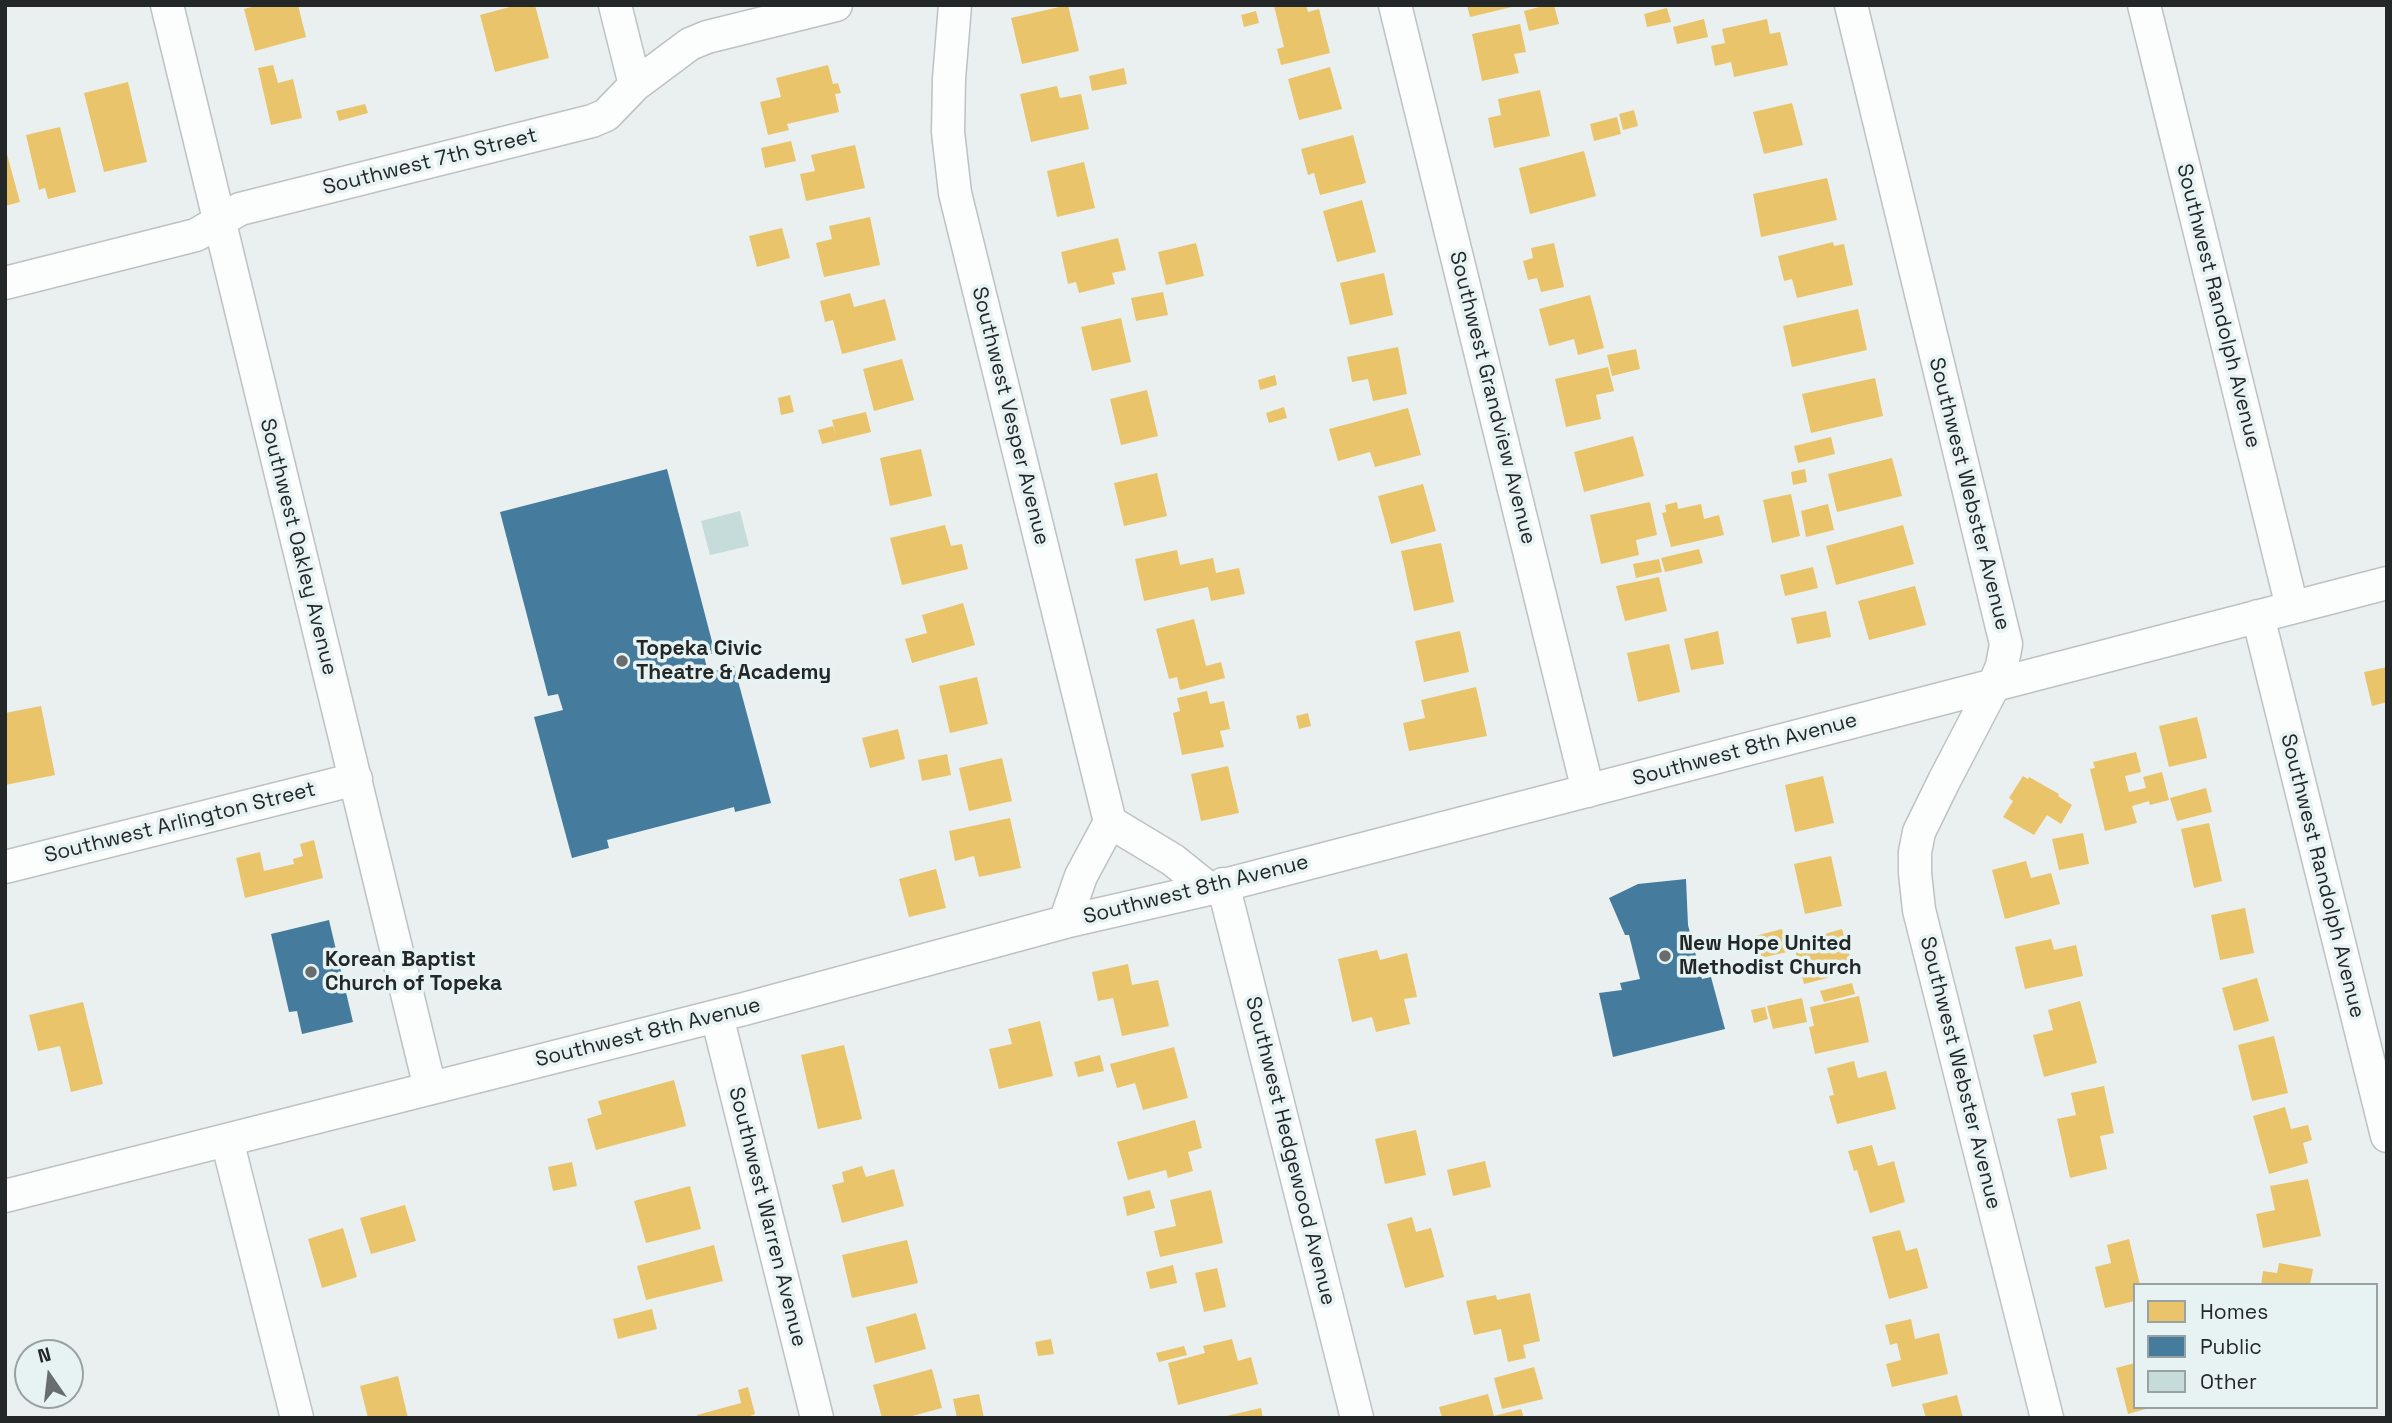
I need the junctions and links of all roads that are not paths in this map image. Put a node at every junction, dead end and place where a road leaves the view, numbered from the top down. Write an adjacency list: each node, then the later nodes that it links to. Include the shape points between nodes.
1 (167, 5): 9 (street, Southwest Oakley Avenue)
2 (615, 5): 8 (street)
3 (836, 5): 8 (street, Southwest 7th Street, via 707,37 675,54)
4 (955, 5): 17 (street, Southwest Vesper Avenue, via 948,132 955,193)
5 (1395, 5): 16 (street, Southwest Grandview Avenue)
6 (1851, 5): 14 (street, Southwest Webster Avenue, via 2006,644)
7 (2144, 5): 12 (street, Southwest Randolph Avenue)
8 (635, 85): 9 (street, Southwest 7th Street, via 606,115 592,121 240,209)
9 (219, 221): 10 (street, Southwest 7th Street, via 196,235); 15 (street, Southwest Oakley Avenue)
10 (5, 283)
11 (2387, 583): 12 (street, Southwest 8th Avenue)
12 (2292, 607): 13 (street, Southwest 8th Avenue)
13 (2258, 616): 14 (street, Southwest 8th Avenue); 23 (street, Southwest Randolph Avenue)
14 (1994, 685): 16 (street, Southwest 8th Avenue); 29 (street, Southwest Webster Avenue, via 1919,832 1915,873 1919,910)
15 (356, 779): 18 (street, Southwest Arlington Street); 22 (street, Southwest Oakley Avenue)
16 (1588, 791): 19 (street, Southwest 8th Avenue)
17 (1110, 821): 19 (street); 20 (street)
18 (5, 867)
19 (1216, 887): 20 (street, Southwest 8th Avenue); 28 (street, Southwest Hedgewood Avenue)
20 (1065, 922): 21 (street, Southwest 8th Avenue)
21 (717, 1016): 22 (street, Southwest 8th Avenue); 27 (street, Southwest Warren Avenue)
22 (430, 1088): 24 (street, Southwest 8th Avenue)
23 (2387, 1136)
24 (227, 1140): 25 (street, Southwest 8th Avenue); 26 (street)
25 (5, 1196)
26 (297, 1418)
27 (817, 1418)
28 (1357, 1418)
29 (2047, 1418)

